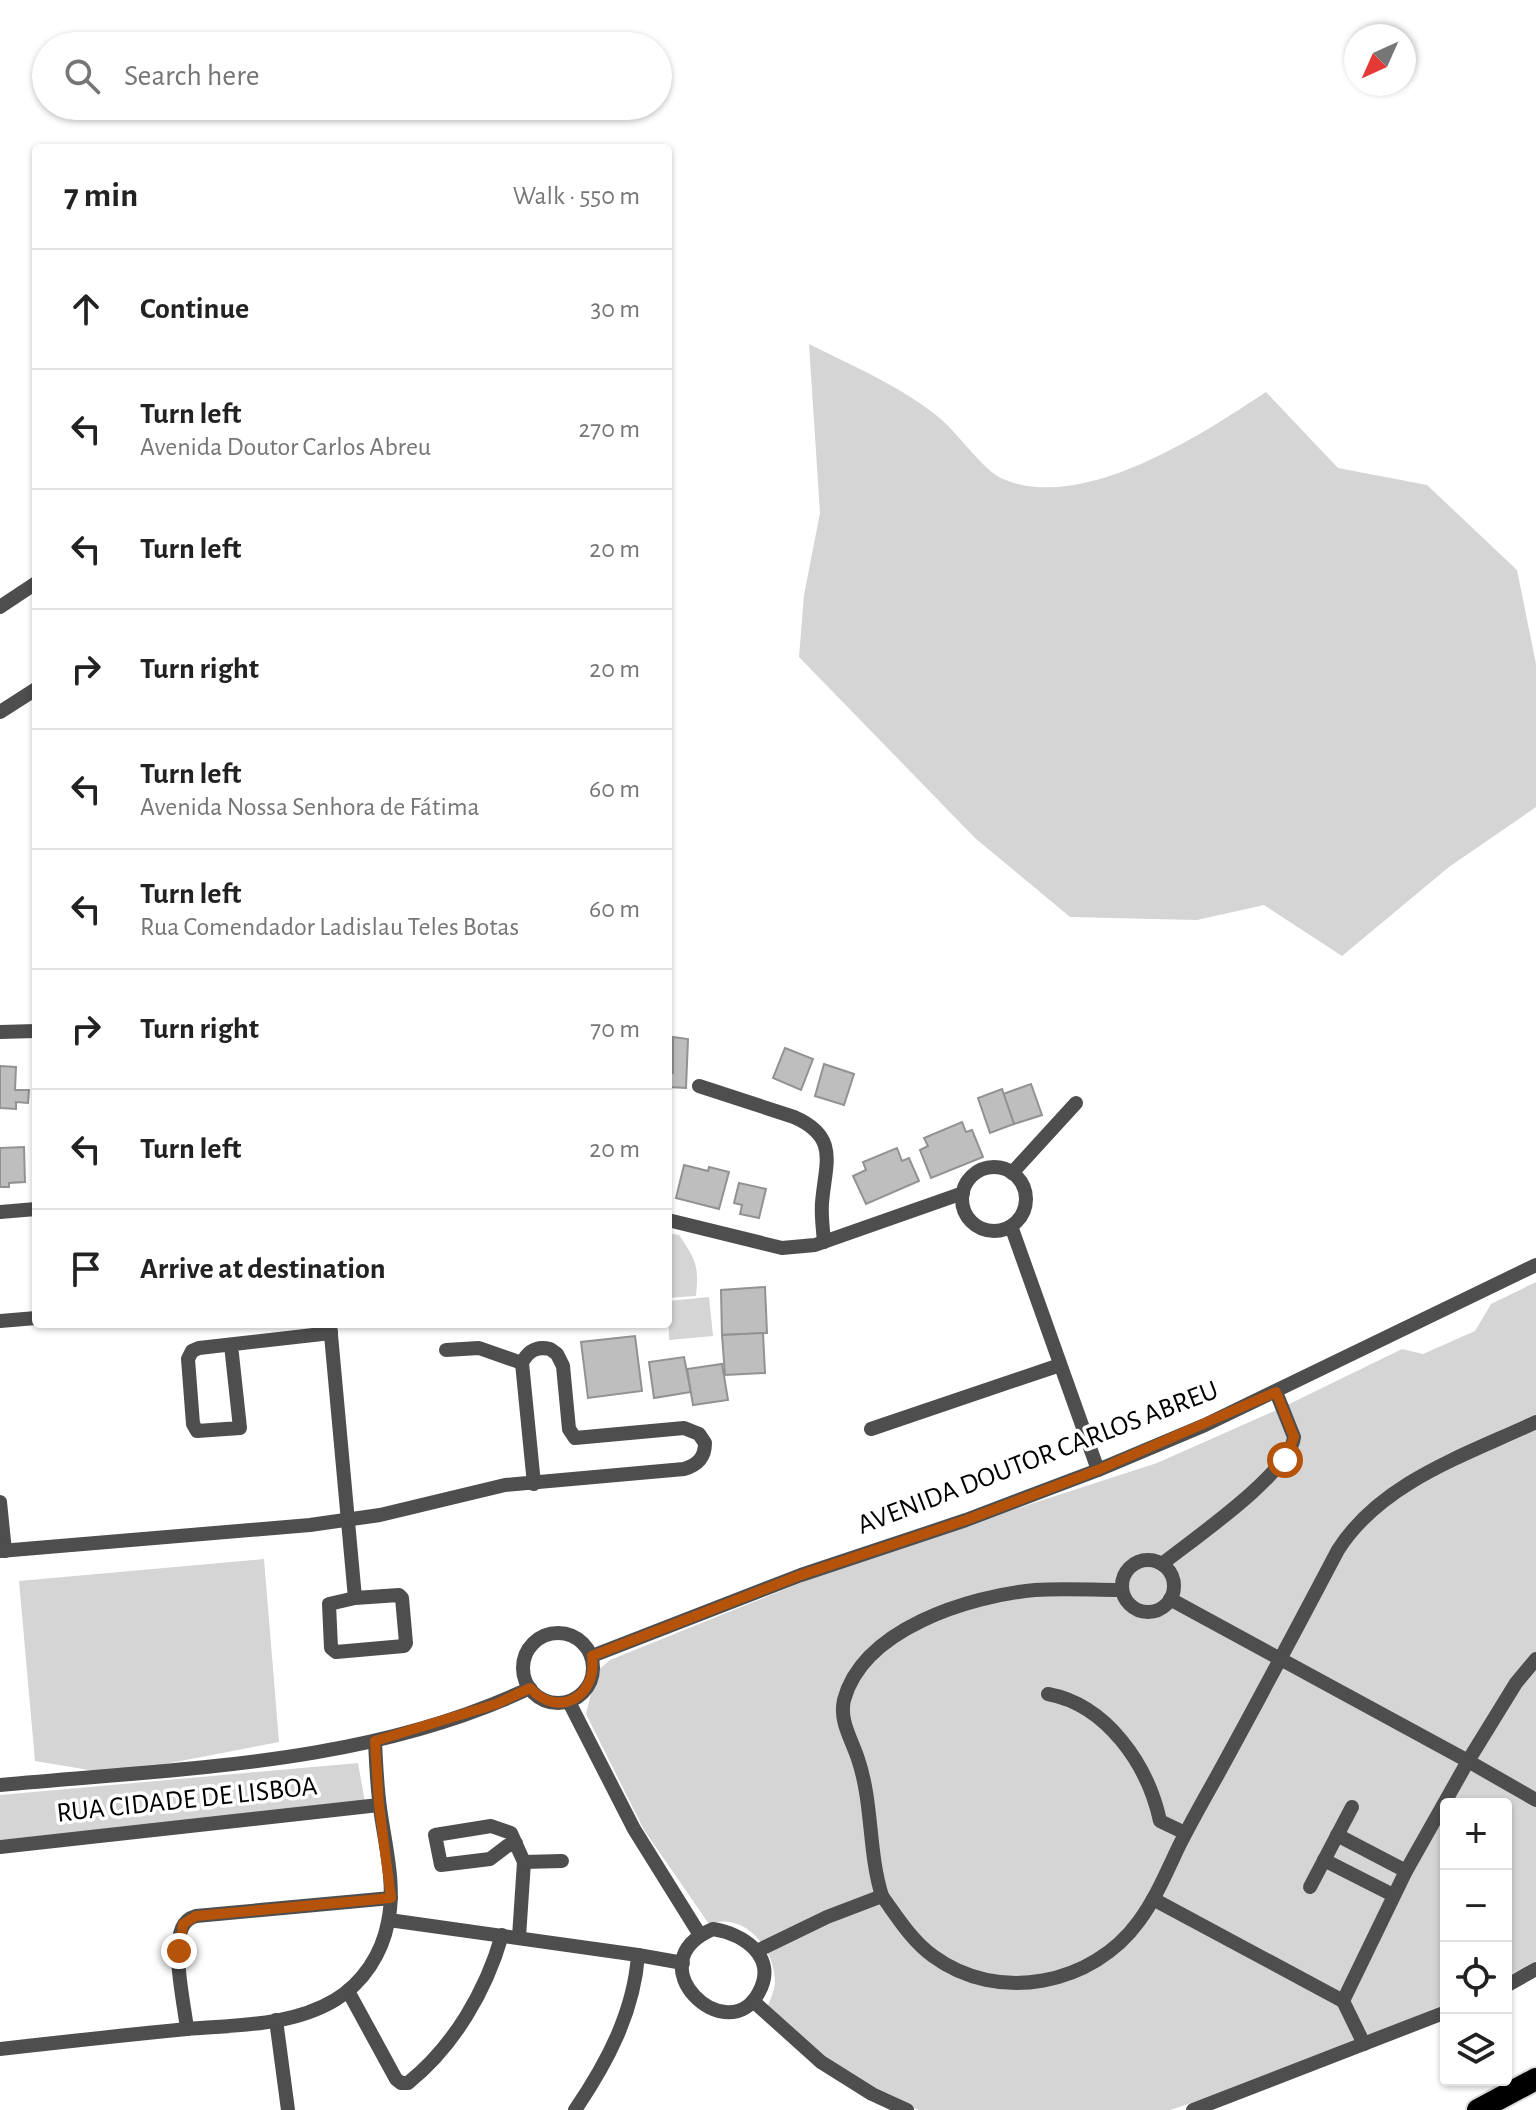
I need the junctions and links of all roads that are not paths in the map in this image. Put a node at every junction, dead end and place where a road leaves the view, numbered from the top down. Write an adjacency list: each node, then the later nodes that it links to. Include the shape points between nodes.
1 (32, 586): 2 (street)
2 (0, 607)
3 (32, 692): 4 (street)
4 (0, 712)
5 (32, 1031): 6 (street)
6 (0, 1032)
7 (699, 1086): 15 (street, via 794,1117 820,1137 828,1150)
8 (1076, 1103): 9 (street)
9 (1012, 1173): 10 (street, via 982,1170); 14 (street, via 1026,1199)
10 (963, 1193): 14 (street, via 966,1214 981,1228); 15 (street)
11 (32, 1209): 12 (street)
12 (0, 1212)
13 (672, 1221): 15 (street, via 782,1248)
14 (1011, 1226): 23 (street)
15 (824, 1242)
16 (1536, 1265): 24 (street, AVENIDA DOUTOR CARLOS ABREU)
17 (32, 1318): 18 (street)
18 (0, 1321)
19 (330, 1329): 20 (street); 30 (street)
20 (231, 1345): 20 (street, via 199,1348 189,1356 197,1431 240,1428)
21 (446, 1350): 22 (street, via 479,1348)
22 (522, 1363): 28 (street); 28 (street, via 541,1348 560,1358 569,1429 578,1439 684,1428 703,1437 705,1448 697,1464 684,1469)
23 (1060, 1365): 26 (street); 27 (street)
24 (1276, 1392): 27 (street, AVENIDA DOUTOR CARLOS ABREU); 32 (street, via 1294,1437 1288,1456)
25 (1536, 1422): 37 (street, via 1403,1487 1369,1512 1338,1550)
26 (871, 1429)
27 (1098, 1470): 36 (street, AVENIDA DOUTOR CARLOS ABREU)
28 (534, 1484): 30 (street, via 505,1485)
29 (0, 1502): 31 (street)
30 (350, 1519): 31 (street); 34 (street)
31 (2, 1551)
32 (1162, 1564): 33 (street, via 1142,1560 1133,1565 1124,1573); 35 (street, via 1174,1580)
33 (1120, 1590): 35 (street, via 1127,1602 1148,1613); 58 (street, via 1036,1590 980,1600 893,1637 865,1661 844,1703 844,1720 864,1781)
34 (355, 1598): 34 (street, via 329,1604 332,1650 404,1646 399,1595)
35 (1170, 1599): 37 (street)
36 (592, 1656): 39 (street, via 574,1636 547,1634 525,1658 523,1671); 41 (street, via 590,1683)
37 (1281, 1658): 43 (street); 48 (street)
38 (1536, 1659): 43 (street)
39 (530, 1688): 41 (street, via 543,1699); 42 (street, via 496,1704)
40 (1048, 1694): 48 (street, via 1072,1701 1113,1731 1144,1773 1160,1821)
41 (569, 1702): 63 (street, via 634,1829)
42 (375, 1741): 44 (street, via 259,1760); 46 (street)
43 (1468, 1761): 45 (street); 55 (street)
44 (0, 1785)
45 (1536, 1800)
46 (379, 1805): 51 (street, RUA CIDADE DE LISBOA); 59 (street)
47 (1352, 1807): 49 (street)
48 (1185, 1833): 60 (street)
49 (1337, 1835): 52 (street); 55 (street)
50 (516, 1843): 50 (street, via 511,1833 491,1826 435,1835 441,1865 490,1859); 54 (street)
51 (0, 1847)
52 (1324, 1860): 56 (street); 57 (street)
53 (562, 1861): 54 (street)
54 (524, 1862): 64 (street)
55 (1406, 1871): 57 (street)
56 (1310, 1887)
57 (1393, 1895): 72 (street)
58 (882, 1896): 60 (street, via 934,1957 974,1977 1012,1984 1051,1980 1110,1950); 65 (street)
59 (391, 1898): 61 (street); 75 (street, via 188,1919 179,1951)
60 (1153, 1899): 72 (street)
61 (389, 1920): 62 (street); 70 (street, via 375,1958)
62 (502, 1935): 64 (street); 70 (street, via 469,2012 408,2083 396,2079)
63 (700, 1935): 65 (street, via 713,1929 730,1932); 67 (street, via 691,1941)
64 (519, 1937): 66 (street)
65 (757, 1951): 71 (street, via 764,1979)
66 (638, 1955): 67 (street); 80 (street, via 629,2008)
67 (683, 1963): 71 (street, via 690,1994 704,2007 723,2012)
68 (1536, 1969): 69 (street)
69 (1512, 1983)
70 (348, 1991): 74 (street)
71 (753, 2001): 81 (street, via 821,2062)
72 (1343, 2001): 76 (street)
73 (1441, 2014): 76 (street)
74 (276, 2020): 75 (street); 79 (street)
75 (187, 2029): 77 (street)
76 (1364, 2044): 82 (street)
77 (0, 2049)
78 (1536, 2079): 83 (highway)
79 (288, 2110)
80 (575, 2110)
81 (907, 2110)
82 (1193, 2110)
83 (1478, 2110)

